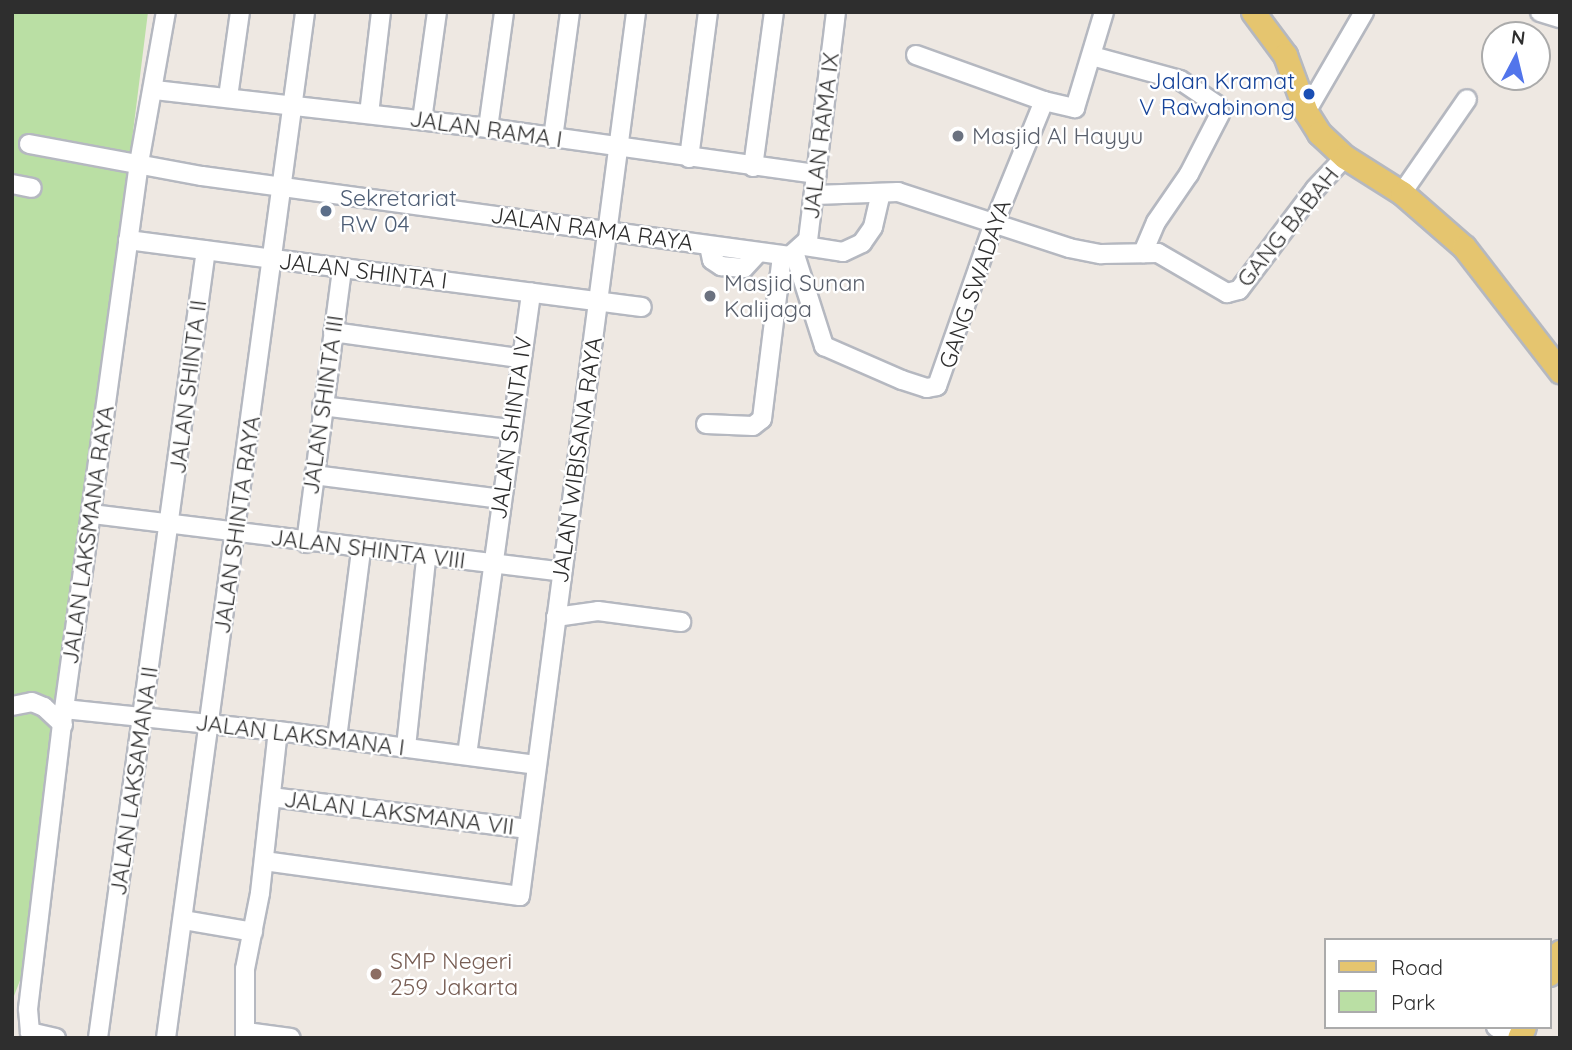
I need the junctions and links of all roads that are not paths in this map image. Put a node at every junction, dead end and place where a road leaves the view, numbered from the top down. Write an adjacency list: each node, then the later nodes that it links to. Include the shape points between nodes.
1 (166, 12): 19 (street, JALAN LAKSMANA RAYA)
2 (240, 12): 20 (street)
3 (304, 12): 23 (street, JALAN SHINTA RAYA)
4 (381, 12): 25 (street)
5 (437, 12): 26 (street)
6 (504, 12): 27 (street)
7 (570, 12): 28 (street)
8 (636, 12): 30 (street, JALAN WIBISANA RAYA)
9 (708, 12): 32 (street)
10 (774, 12): 34 (street)
11 (836, 12): 35 (street, JALAN RAMA IX)
12 (1104, 12): 18 (street)
13 (1253, 12): 24 (main road, via 1285,55)
14 (1364, 12): 24 (street)
15 (1540, 12): 16 (street)
16 (1560, 18)
17 (916, 55): 22 (street)
18 (1092, 56): 22 (street, via 1074,109); 47 (street, via 1180,80 1217,105 1220,114 1189,174 1156,222)
19 (155, 90): 20 (street, JALAN RAMA I); 33 (street, JALAN LAKSMANA RAYA)
20 (228, 97): 23 (street, JALAN RAMA I)
21 (1467, 99): 39 (street)
22 (1044, 101): 42 (street, GANG SWADAYA)
23 (293, 105): 25 (street, JALAN RAMA I); 37 (street, JALAN SHINTA RAYA)
24 (1306, 112): 31 (main road, via 1319,133)
25 (369, 114): 26 (street, JALAN RAMA I)
26 (422, 120): 27 (street, JALAN RAMA I)
27 (488, 128): 28 (street, JALAN RAMA I)
28 (553, 138): 30 (street, JALAN RAMA I)
29 (20, 142): 33 (street, JALAN RAMA RAYA)
30 (618, 147): 32 (street, JALAN RAMA I); 43 (street, JALAN WIBISANA RAYA)
31 (1345, 157): 39 (main road); 47 (street, GANG BABAH, via 1235,293 1223,292 1174,258)
32 (689, 158): 34 (street, JALAN RAMA I)
33 (139, 163): 37 (street, JALAN RAMA RAYA); 44 (street, JALAN LAKSMANA RAYA)
34 (753, 167): 35 (street, JALAN RAMA I)
35 (817, 174): 41 (street, JALAN RAMA IX)
36 (12, 184): 38 (street)
37 (283, 185): 43 (street, JALAN RAMA RAYA); 48 (street, JALAN SHINTA RAYA)
38 (32, 188)
39 (1402, 193): 55 (main road, via 1464,247)
40 (881, 194): 41 (street, GANG BABAH); 42 (street, GANG BABAH, via 898,192); 46 (street, JALAN RAMA RAYA, via 873,227 862,243 843,252)
41 (815, 195): 46 (street, JALAN RAMA IX)
42 (993, 226): 46 (street, GANG SWADAYA, via 942,379 927,388 824,346); 47 (street, GANG BABAH, via 1069,248)
43 (607, 230): 46 (street, JALAN RAMA RAYA, via 758,253); 51 (street, JALAN WIBISANA RAYA)
44 (128, 240): 45 (street, JALAN SHINTA I); 61 (street, JALAN LAKSMANA RAYA)
45 (206, 250): 48 (street, JALAN SHINTA I); 62 (street, JALAN SHINTA II)
46 (794, 253): 57 (street, JALAN RAMA IX, via 762,419 753,426)
47 (1143, 253)
48 (274, 260): 49 (street, JALAN SHINTA I); 63 (street, JALAN SHINTA RAYA)
49 (342, 268): 50 (street, JALAN SHINTA I); 53 (street, JALAN SHINTA III)
50 (531, 292): 51 (street, JALAN SHINTA I); 54 (street, JALAN SHINTA IV)
51 (597, 302): 52 (street, JALAN SHINTA I); 68 (street, JALAN WIBISANA RAYA)
52 (642, 307)
53 (333, 332): 54 (street); 56 (street, JALAN SHINTA III)
54 (519, 358): 58 (street, JALAN SHINTA IV)
55 (1560, 371)
56 (322, 406): 58 (street); 59 (street, JALAN SHINTA III)
57 (706, 424)
58 (510, 429): 60 (street, JALAN SHINTA IV)
59 (314, 475): 60 (street); 64 (street, JALAN SHINTA III)
60 (501, 499): 67 (street, JALAN SHINTA IV)
61 (92, 514): 62 (street, JALAN SHINTA VIII); 72 (street, JALAN LAKSMANA RAYA)
62 (172, 524): 63 (street, JALAN SHINTA VIII); 73 (street, JALAN LAKSAMANA II)
63 (236, 532): 64 (street, JALAN SHINTA VIII); 74 (street, JALAN SHINTA RAYA)
64 (306, 542): 65 (street, JALAN SHINTA VIII)
65 (361, 551): 66 (street, JALAN SHINTA VIII); 76 (street)
66 (426, 559): 67 (street, JALAN SHINTA VIII); 77 (street)
67 (494, 565): 68 (street, JALAN SHINTA VIII); 78 (street, JALAN SHINTA IV)
68 (561, 572): 69 (street, JALAN WIBISANA RAYA)
69 (556, 617): 70 (street, via 598,611); 79 (street, JALAN WIBISANA RAYA)
70 (681, 622)
71 (12, 706): 72 (street, via 32,702)
72 (63, 717): 73 (street, JALAN LAKSMANA I); 87 (street, JALAN LAKSMANA RAYA, via 27,1024 36,1035)
73 (143, 718): 74 (street, JALAN LAKSMANA I); 88 (street, JALAN LAKSAMANA II)
74 (208, 723): 75 (street, JALAN LAKSMANA I); 83 (street, JALAN SHINTA RAYA)
75 (278, 731): 76 (street, JALAN LAKSMANA I); 80 (street)
76 (337, 738): 77 (street, JALAN LAKSMANA I)
77 (406, 747): 78 (street, JALAN LAKSMANA I)
78 (467, 755): 79 (street, JALAN LAKSMANA I)
79 (536, 765): 81 (street, JALAN WIBISANA RAYA)
80 (271, 797): 81 (street, JALAN LAKSMANA VII); 82 (street)
81 (528, 829): 82 (street, JALAN WIBISANA RAYA, via 521,892 508,898)
82 (264, 861): 84 (street)
83 (183, 920): 84 (street); 89 (street, JALAN SHINTA RAYA)
84 (253, 932): 86 (street, via 245,969)
85 (1500, 1029): 91 (street)
86 (246, 1035): 90 (street)
87 (56, 1038)
88 (98, 1038)
89 (166, 1038)
90 (291, 1038)
91 (1517, 1038)

